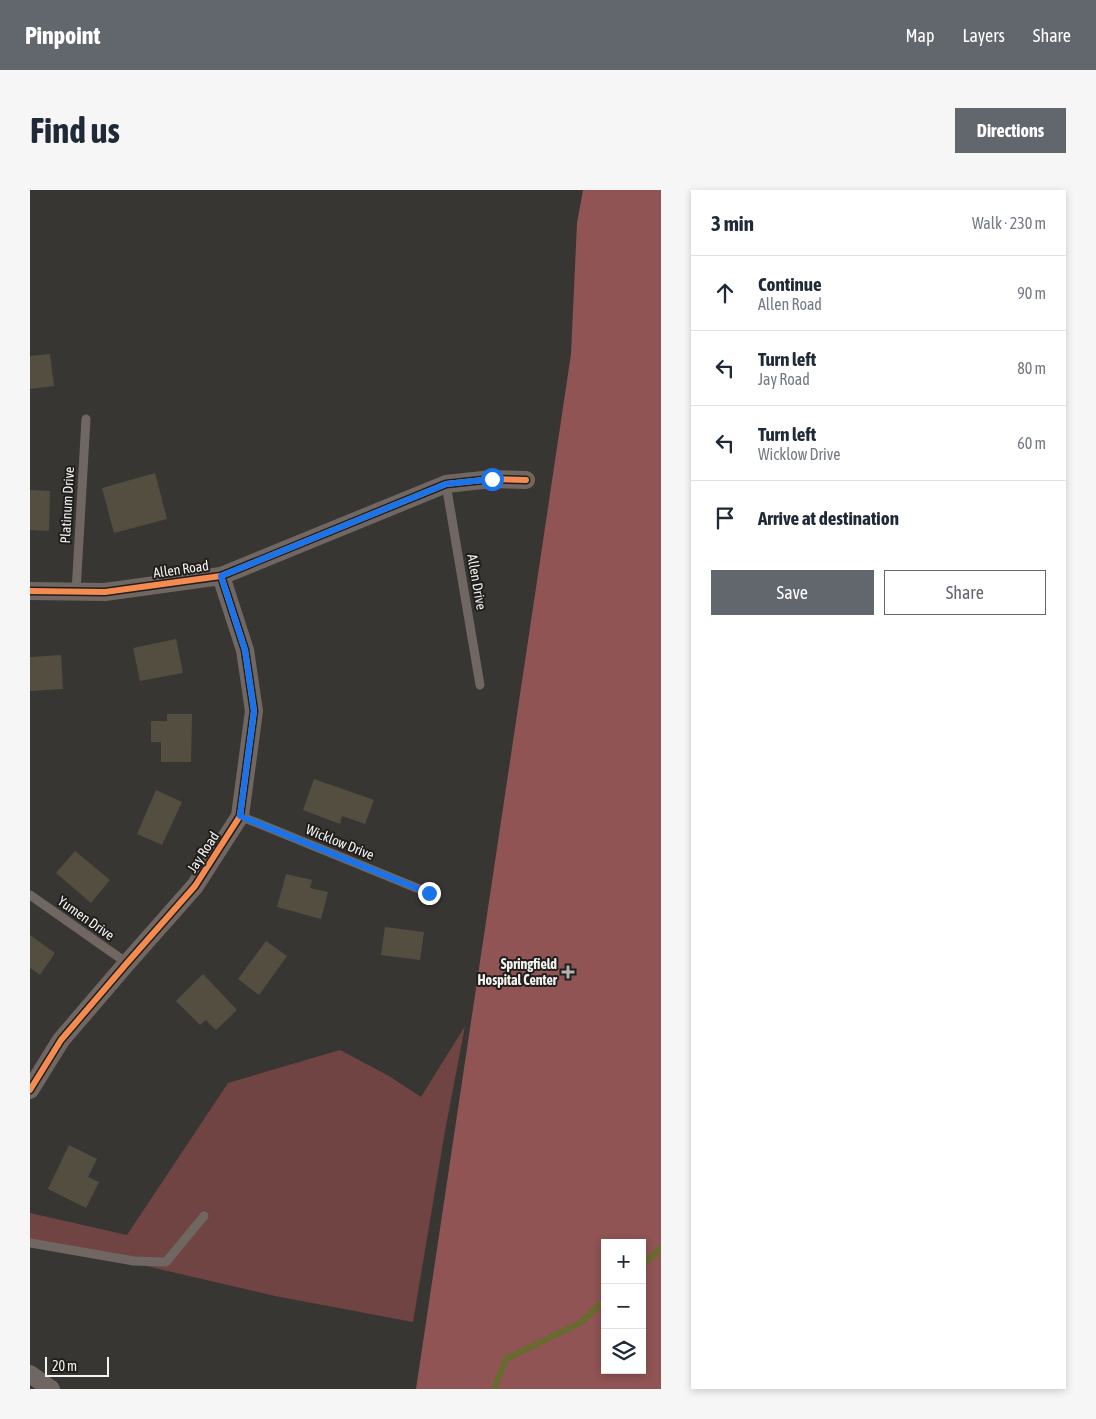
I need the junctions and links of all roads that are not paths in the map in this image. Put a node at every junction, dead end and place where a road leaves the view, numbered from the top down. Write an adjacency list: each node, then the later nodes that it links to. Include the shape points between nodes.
1 (86, 419): 6 (lane, Platinum Drive)
2 (526, 480): 3 (street, Allen Road, via 492,479)
3 (446, 484): 4 (street, Allen Road); 7 (lane, Allen Drive)
4 (221, 576): 6 (street, Allen Road, via 105,592); 8 (street, Jay Road, via 245,650 254,711)
5 (30, 591): 6 (street, Allen Road)
6 (76, 592)
7 (480, 685)
8 (240, 816): 9 (lane, Wicklow Drive); 11 (street, Jay Road, via 195,886)
9 (429, 893)
10 (30, 895): 11 (lane, Yumen Drive)
11 (127, 963): 12 (street, Jay Road, via 61,1040)
12 (30, 1090)
13 (204, 1216): 14 (lane, via 166,1262 134,1261)
14 (30, 1243)
15 (30, 1374): 16 (street)
16 (51, 1389)

